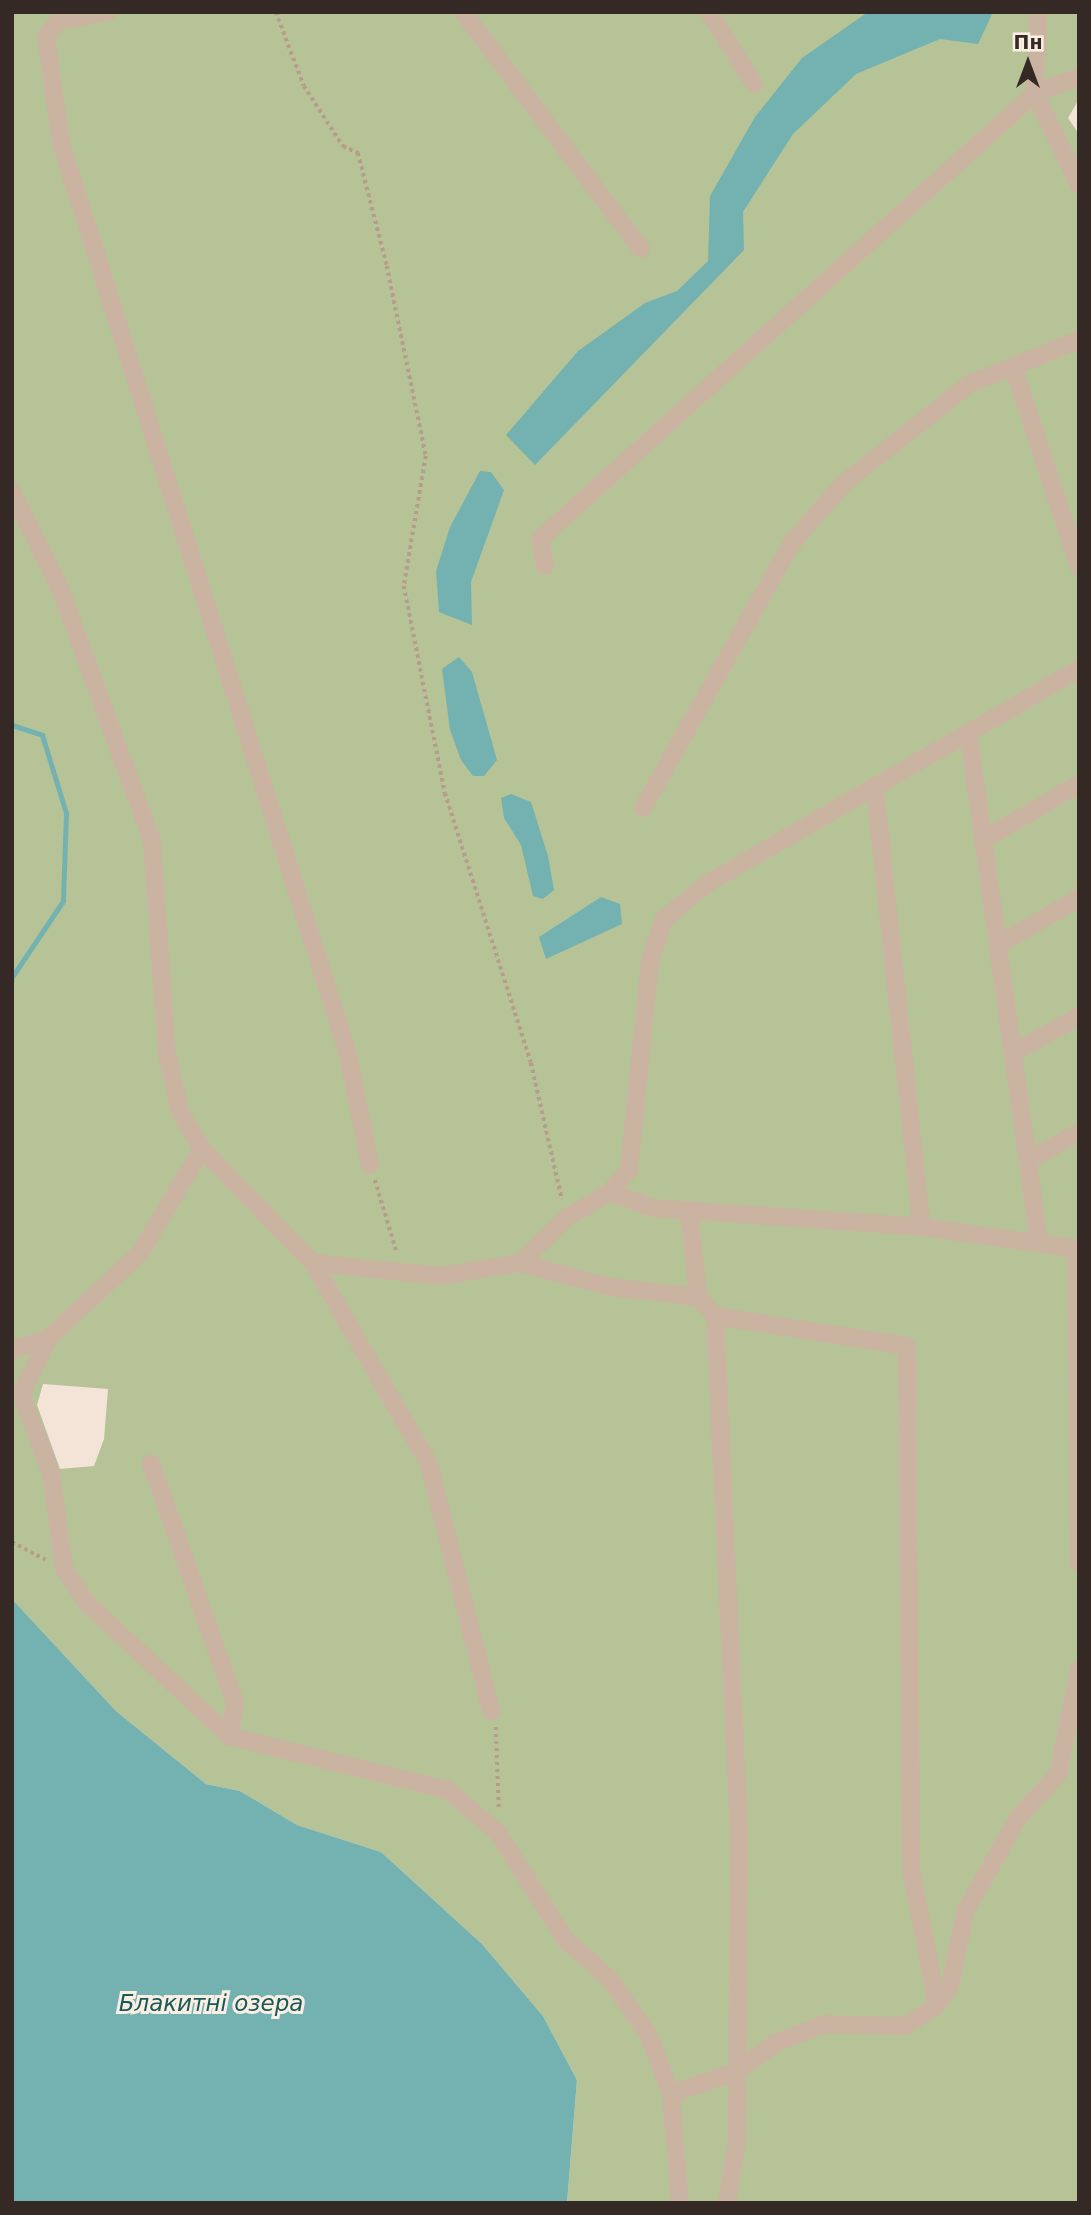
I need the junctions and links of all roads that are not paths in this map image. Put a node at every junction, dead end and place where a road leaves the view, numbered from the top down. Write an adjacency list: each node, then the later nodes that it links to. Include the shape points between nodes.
1 (108, 12): 28 (street, via 59,21 46,36 61,143 348,1054)
2 (463, 12): 9 (street)
3 (709, 12): 6 (street)
4 (1038, 12): 7 (street)
5 (1079, 77): 7 (street)
6 (754, 84)
7 (1035, 93): 8 (street); 13 (street, via 540,539)
8 (1079, 185)
9 (641, 249)
10 (1079, 340): 11 (street)
11 (1013, 366): 14 (street); 19 (street, via 969,384 917,421 843,484 791,544)
12 (12, 492): 26 (street, via 60,588 152,841 167,1053 180,1112)
13 (545, 565)
14 (1079, 567)
15 (1079, 669): 16 (street)
16 (969, 737): 18 (street); 20 (street)
17 (1079, 784): 20 (street)
18 (875, 790): 29 (street, via 708,883 664,919 650,961 629,1169); 31 (street)
19 (643, 808)
20 (983, 840): 22 (street)
21 (1079, 898): 22 (street)
22 (998, 945): 24 (street)
23 (1079, 1016): 24 (street)
24 (1013, 1053): 27 (street)
25 (1079, 1132): 27 (street)
26 (202, 1149): 34 (street); 38 (street, via 140,1253)
27 (1028, 1161): 32 (street)
28 (370, 1165)
29 (610, 1192): 30 (street, via 653,1208); 35 (street, via 566,1219)
30 (688, 1210): 31 (street); 36 (street)
31 (922, 1227): 32 (street)
32 (1039, 1243): 33 (street)
33 (1077, 1249): 40 (street)
34 (313, 1263): 35 (street, via 439,1276); 45 (street, via 429,1464)
35 (520, 1263): 36 (street, via 610,1287)
36 (698, 1297): 37 (street)
37 (715, 1316): 47 (street, via 907,1346 911,1868); 48 (street, via 739,1832)
38 (49, 1338): 39 (street); 41 (street)
39 (12, 1350)
40 (1078, 1367): 43 (street)
41 (17, 1391): 46 (street, via 51,1474 64,1569 86,1602)
42 (151, 1463): 46 (street, via 235,1703)
43 (1079, 1563)
44 (1079, 1669): 47 (street, via 1058,1774 1018,1818 965,1912 950,1986)
45 (491, 1711)
46 (229, 1736): 49 (street, via 448,1790 498,1833 566,1940 610,1979 649,2036)
47 (937, 2005): 48 (street, via 905,2026 825,2024 775,2043)
48 (738, 2071): 49 (street); 51 (street)
49 (671, 2094): 50 (street)
50 (680, 2203)
51 (727, 2203)

